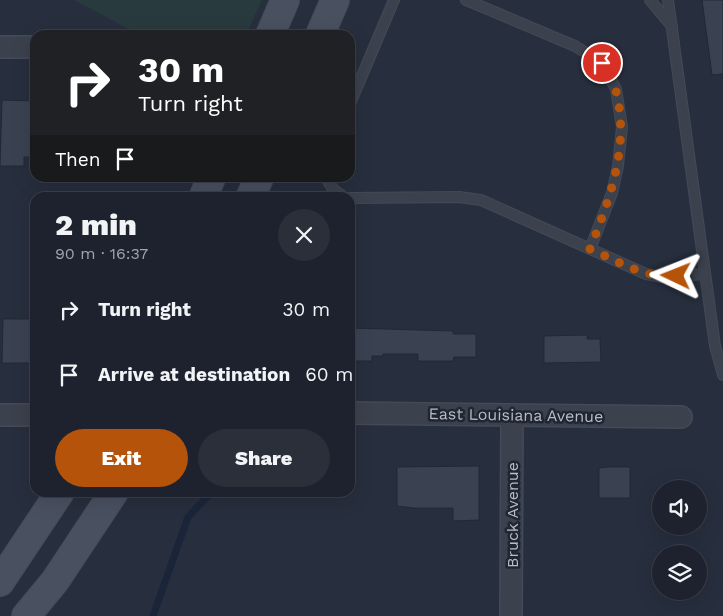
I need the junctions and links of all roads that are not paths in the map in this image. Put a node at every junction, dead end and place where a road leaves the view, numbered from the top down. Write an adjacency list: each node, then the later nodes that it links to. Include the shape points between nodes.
1 (285, 0): 8 (main road)
2 (335, 0): 9 (main road)
3 (394, 0): 12 (lane)
4 (466, 0): 16 (lane, via 575,46 602,63 616,89 622,127 618,166 612,192)
5 (650, 0): 7 (lane)
6 (668, 0): 7 (lane)
7 (672, 26): 17 (lane)
8 (272, 30)
9 (322, 30)
10 (0, 47): 11 (street)
11 (30, 47)
12 (355, 92)
13 (329, 182): 14 (lane)
14 (337, 192)
15 (355, 198): 16 (lane, via 459,196 481,200)
16 (590, 249): 17 (lane, via 662,278)
17 (704, 274): 18 (lane, via 715,346)
18 (723, 375)
19 (355, 413): 22 (street, East Louisiana Avenue)
20 (0, 415): 21 (street)
21 (30, 415)
22 (512, 415): 23 (street, East Louisiana Avenue); 28 (street, Bruck Avenue)
23 (681, 416)
24 (57, 497): 26 (main road)
25 (111, 497): 27 (main road, via 55,580)
26 (0, 582)
27 (26, 616)
28 (512, 616)

